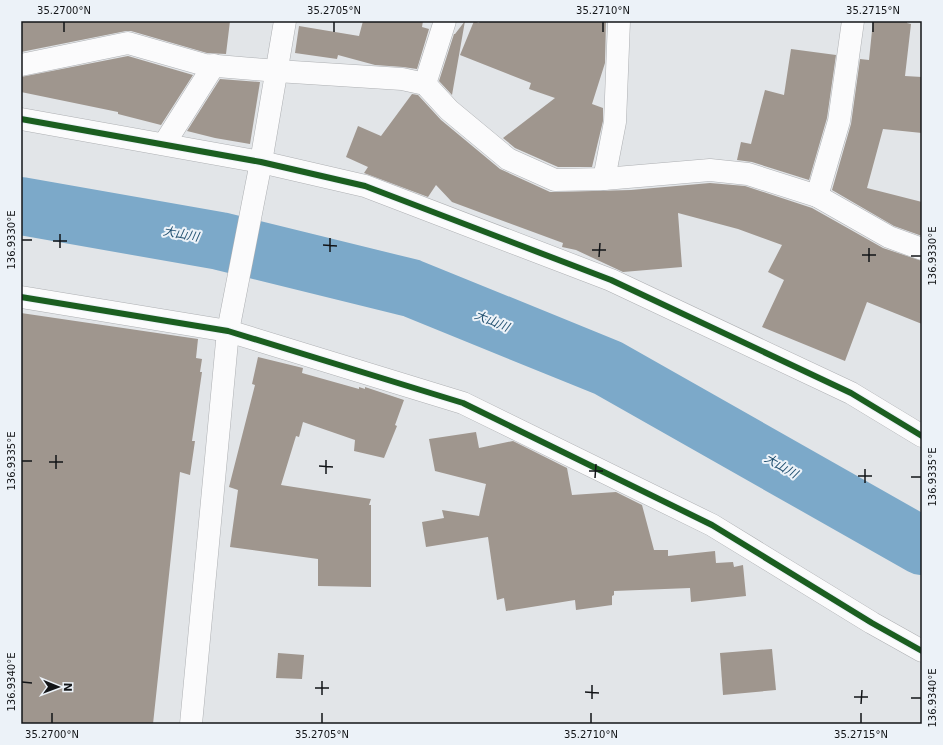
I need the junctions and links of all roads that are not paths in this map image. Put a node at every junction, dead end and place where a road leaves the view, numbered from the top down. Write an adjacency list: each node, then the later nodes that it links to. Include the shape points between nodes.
1 (285, 21): 7 (street)
2 (445, 21): 8 (street)
3 (619, 21): 12 (street, via 615,122)
4 (853, 21): 13 (street, via 839,121)
5 (21, 65): 6 (street, via 128,43)
6 (214, 65): 7 (street); 10 (street)
7 (277, 71): 8 (street); 11 (street)
8 (425, 84): 12 (street, via 449,110 508,159 555,180)
9 (21, 119): 10 (street)
10 (164, 144): 11 (street)
11 (260, 169): 16 (street); 17 (street, via 365,186 611,280 851,393)
12 (604, 179): 13 (street, via 710,170 748,174)
13 (817, 196): 14 (street, via 889,237)
14 (922, 249)
15 (21, 297): 16 (street)
16 (228, 331): 18 (street, via 463,403 712,525); 19 (street)
17 (922, 436)
18 (922, 651)
19 (191, 724)

